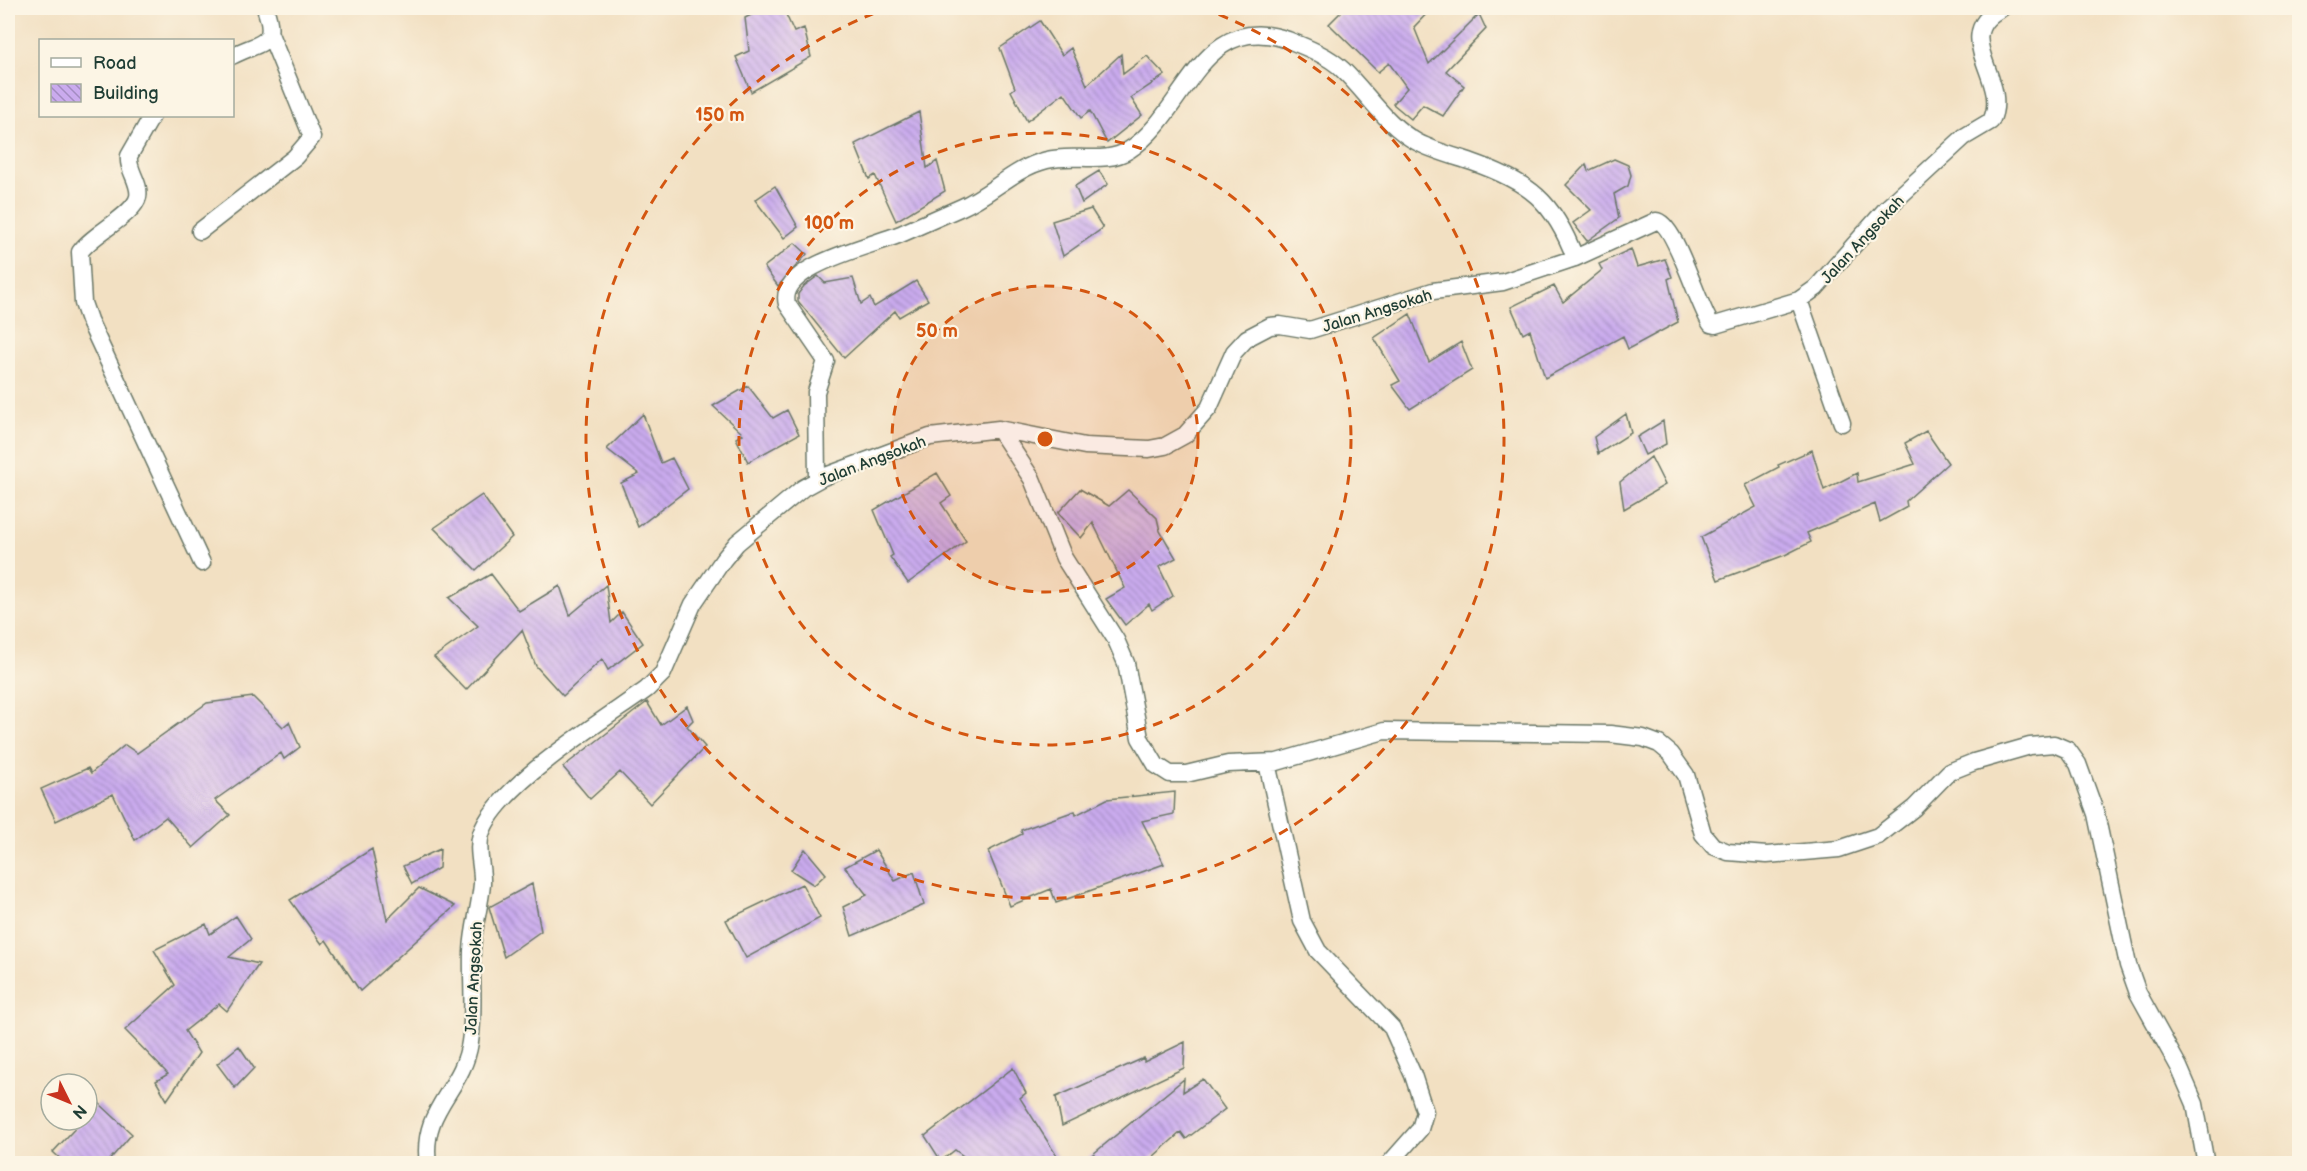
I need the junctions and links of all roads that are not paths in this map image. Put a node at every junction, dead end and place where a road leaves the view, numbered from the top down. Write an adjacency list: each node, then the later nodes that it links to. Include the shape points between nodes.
1 (265, 8): 3 (street)
2 (2002, 8): 8 (street, Jalan Angsokah, via 1985,19 1979,31 1996,103 1991,121 1964,137 1886,209 1815,288)
3 (270, 34): 4 (street, via 258,47); 6 (street, via 312,137 295,158)
4 (234, 55)
5 (151, 117): 12 (street, via 129,156 128,164 138,189 136,202 80,252 83,303)
6 (200, 231)
7 (1575, 258): 8 (street, Jalan Angsokah, via 1661,221 1673,237 1711,324); 10 (street, Jalan Angsokah, via 1503,282 1400,299 1310,330 1270,326 1247,338 1234,352 1209,408 1185,435 1165,446 1085,446); 11 (street, via 1564,228 1547,204 1498,172 1417,142 1395,126 1328,59 1286,39 1265,34 1233,38 1218,46 1199,65 1150,133 1128,151 1111,158 1047,160 1021,170 963,207 904,233 821,261 788,287 787,304 826,361 816,392)
8 (1799, 300): 9 (street)
9 (1842, 423)
10 (999, 429): 11 (street, Jalan Angsokah, via 930,437); 13 (street, via 1032,479 1064,558 1116,640 1126,663 1140,738 1156,765 1170,774 1186,774 1228,764)
11 (817, 480): 14 (street, Jalan Angsokah, via 745,536 723,560 693,604 663,673 529,776 489,816 478,853 482,881 474,921 470,1044 459,1075 431,1120 426,1148)
12 (202, 563)
13 (1267, 763): 15 (street, via 1302,921 1318,951 1392,1028 1425,1112 1420,1129); 16 (street, via 1384,731 1610,734 1643,738 1659,744 1682,766 1697,820 1713,846 1728,852 1767,855 1839,849 1878,836 1914,808 1949,772 2003,752 2054,744 2068,750 2078,764 2096,814 2128,965 2138,993 2195,1104)
14 (428, 1164)
15 (1389, 1164)
16 (2206, 1164)

